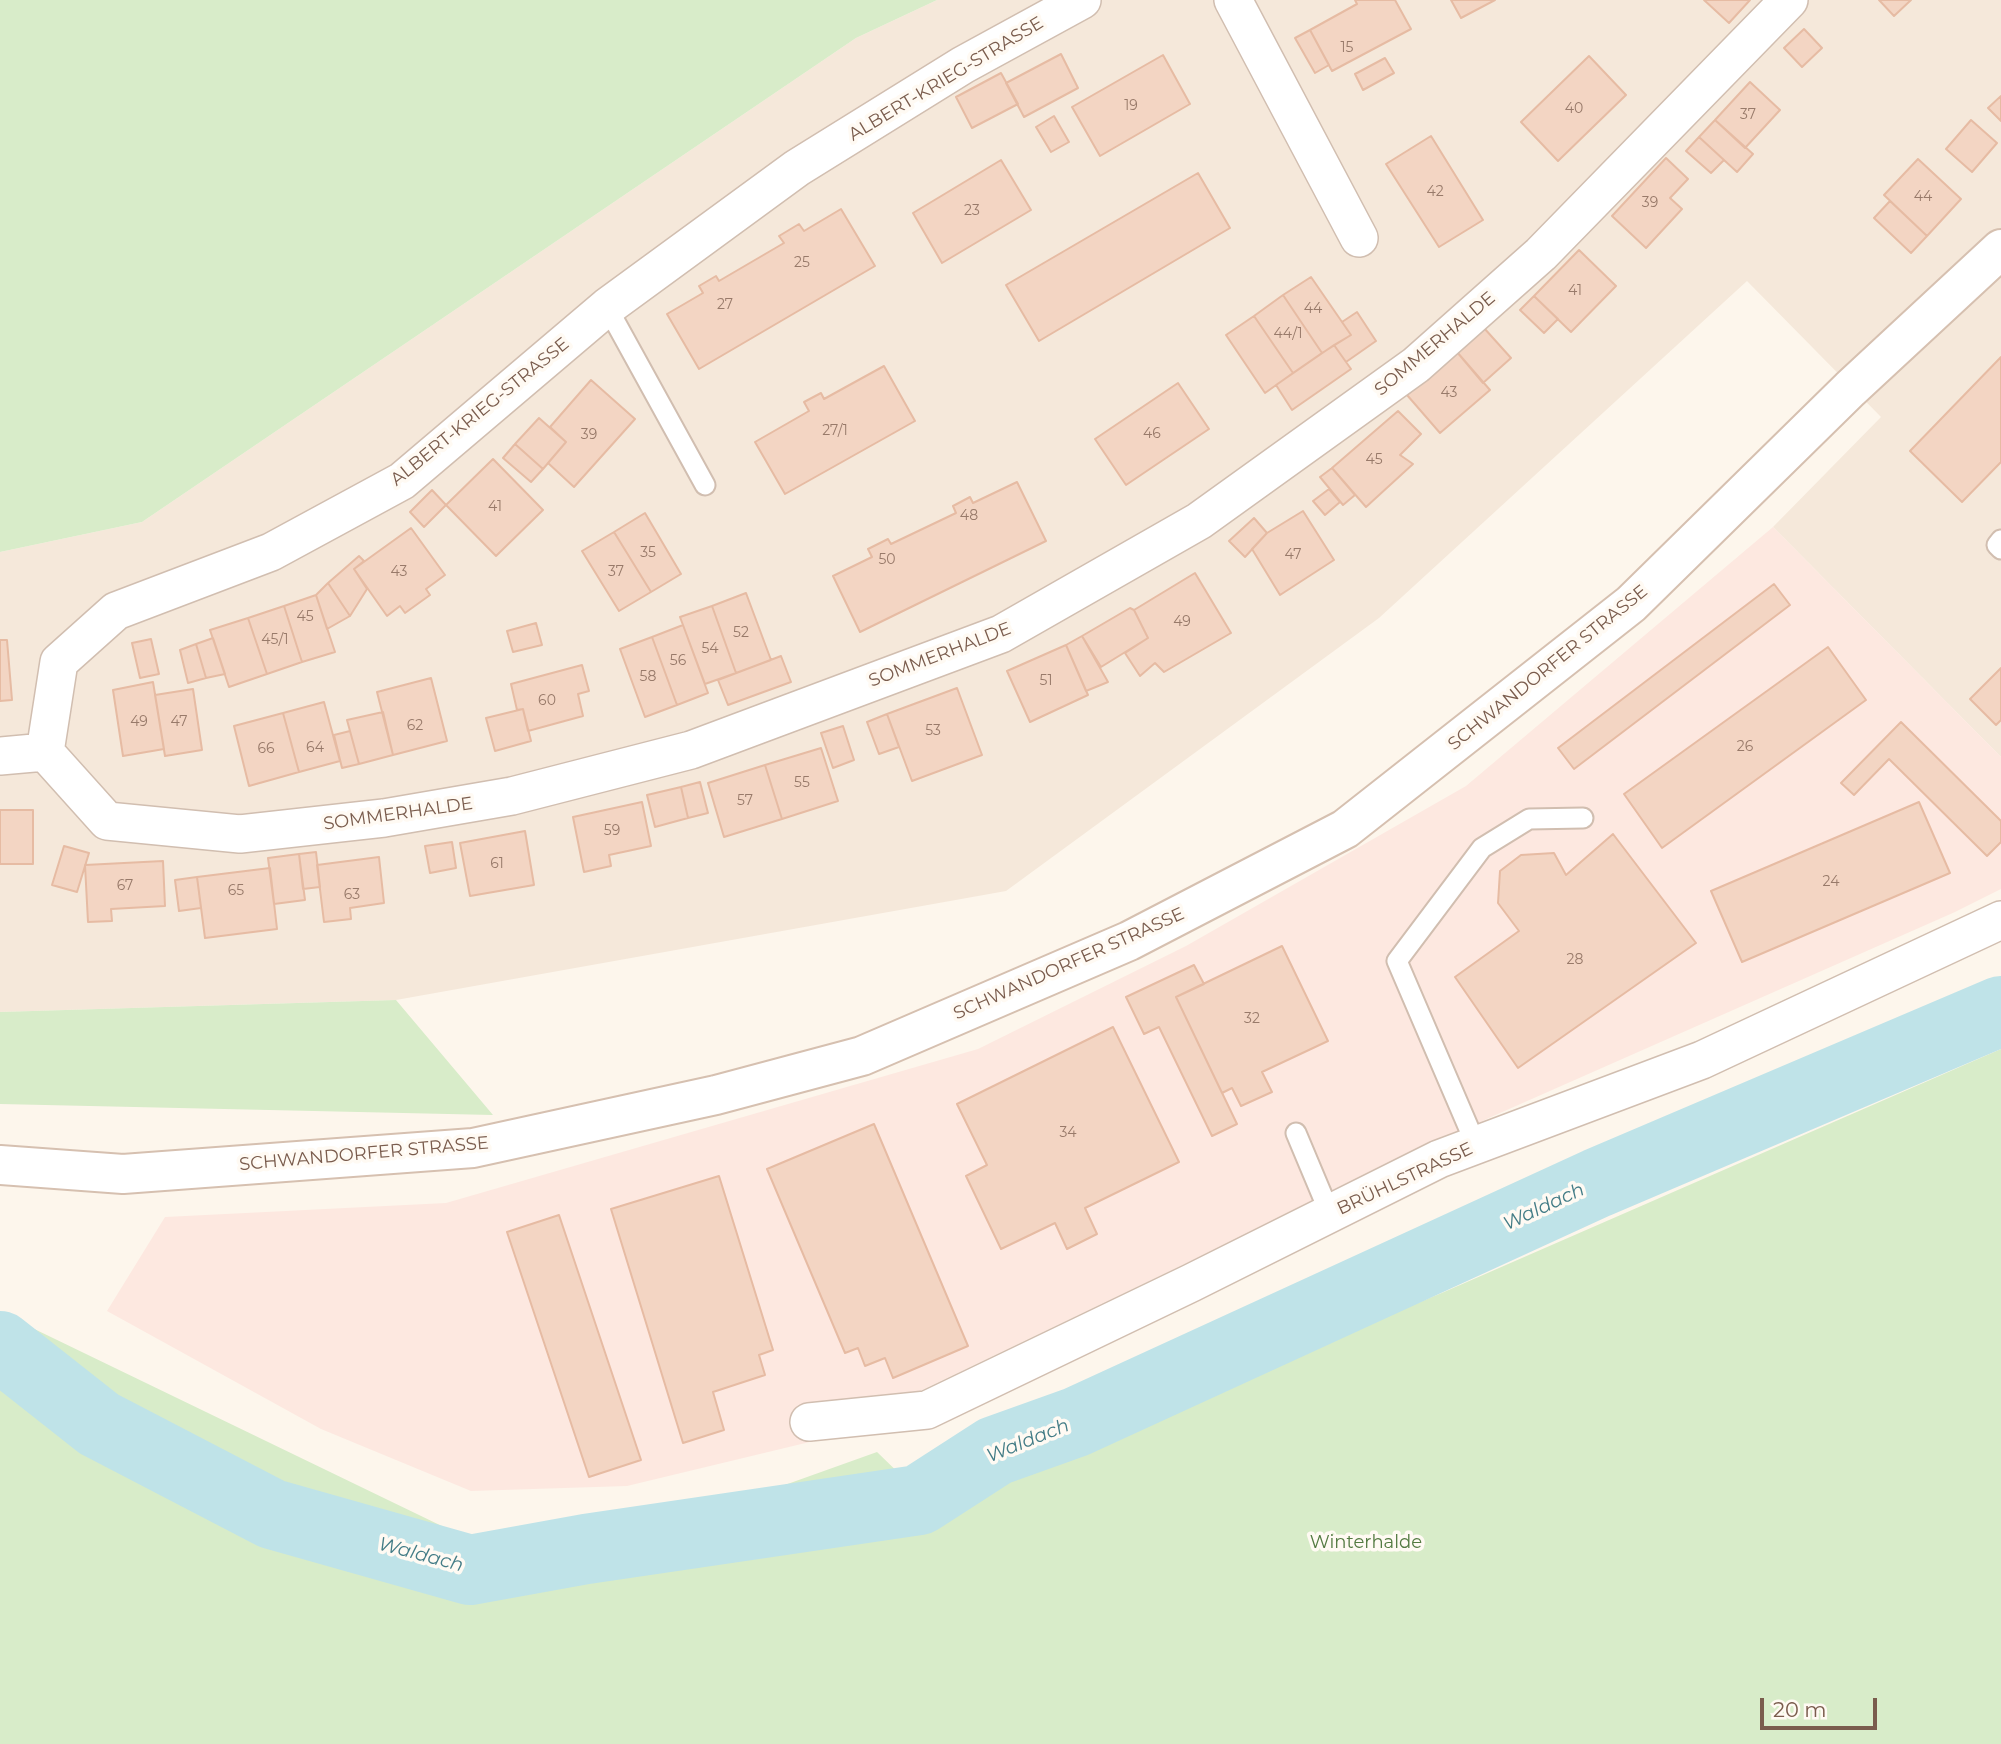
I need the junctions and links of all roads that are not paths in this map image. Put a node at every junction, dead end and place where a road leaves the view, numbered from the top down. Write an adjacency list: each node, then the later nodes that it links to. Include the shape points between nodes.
1 (1082, 0): 6 (street, ALBERT-KRIEG-STRASSE, via 963,65 797,168)
2 (1233, 0): 4 (street)
3 (1789, 0): 10 (street, SOMMERHALDE, via 1541,254 1416,365 1199,521 1001,634 691,750 512,796 384,818 240,834 107,821)
4 (1359, 238)
5 (2001, 249): 16 (main road, SCHWANDORFER STRASSE, via 1850,389 1631,604 1345,830 1129,941 862,1056 716,1095 472,1147 123,1174)
6 (607, 307): 7 (lane); 10 (street, ALBERT-KRIEG-STRASSE, via 402,481 271,552 116,611 59,662)
7 (705, 485)
8 (2001, 540): 9 (lane, via 1997,545)
9 (2001, 549)
10 (45, 752): 11 (street)
11 (0, 756)
12 (1583, 818): 15 (lane, via 1530,819 1482,848 1397,961)
13 (2001, 920): 15 (street, BRÜHLSTRASSE, via 1702,1060)
14 (1296, 1133): 17 (lane)
15 (1476, 1145): 17 (street, BRÜHLSTRASSE)
16 (0, 1165)
17 (1330, 1214): 18 (street, BRÜHLSTRASSE, via 927,1410)
18 (809, 1422)

